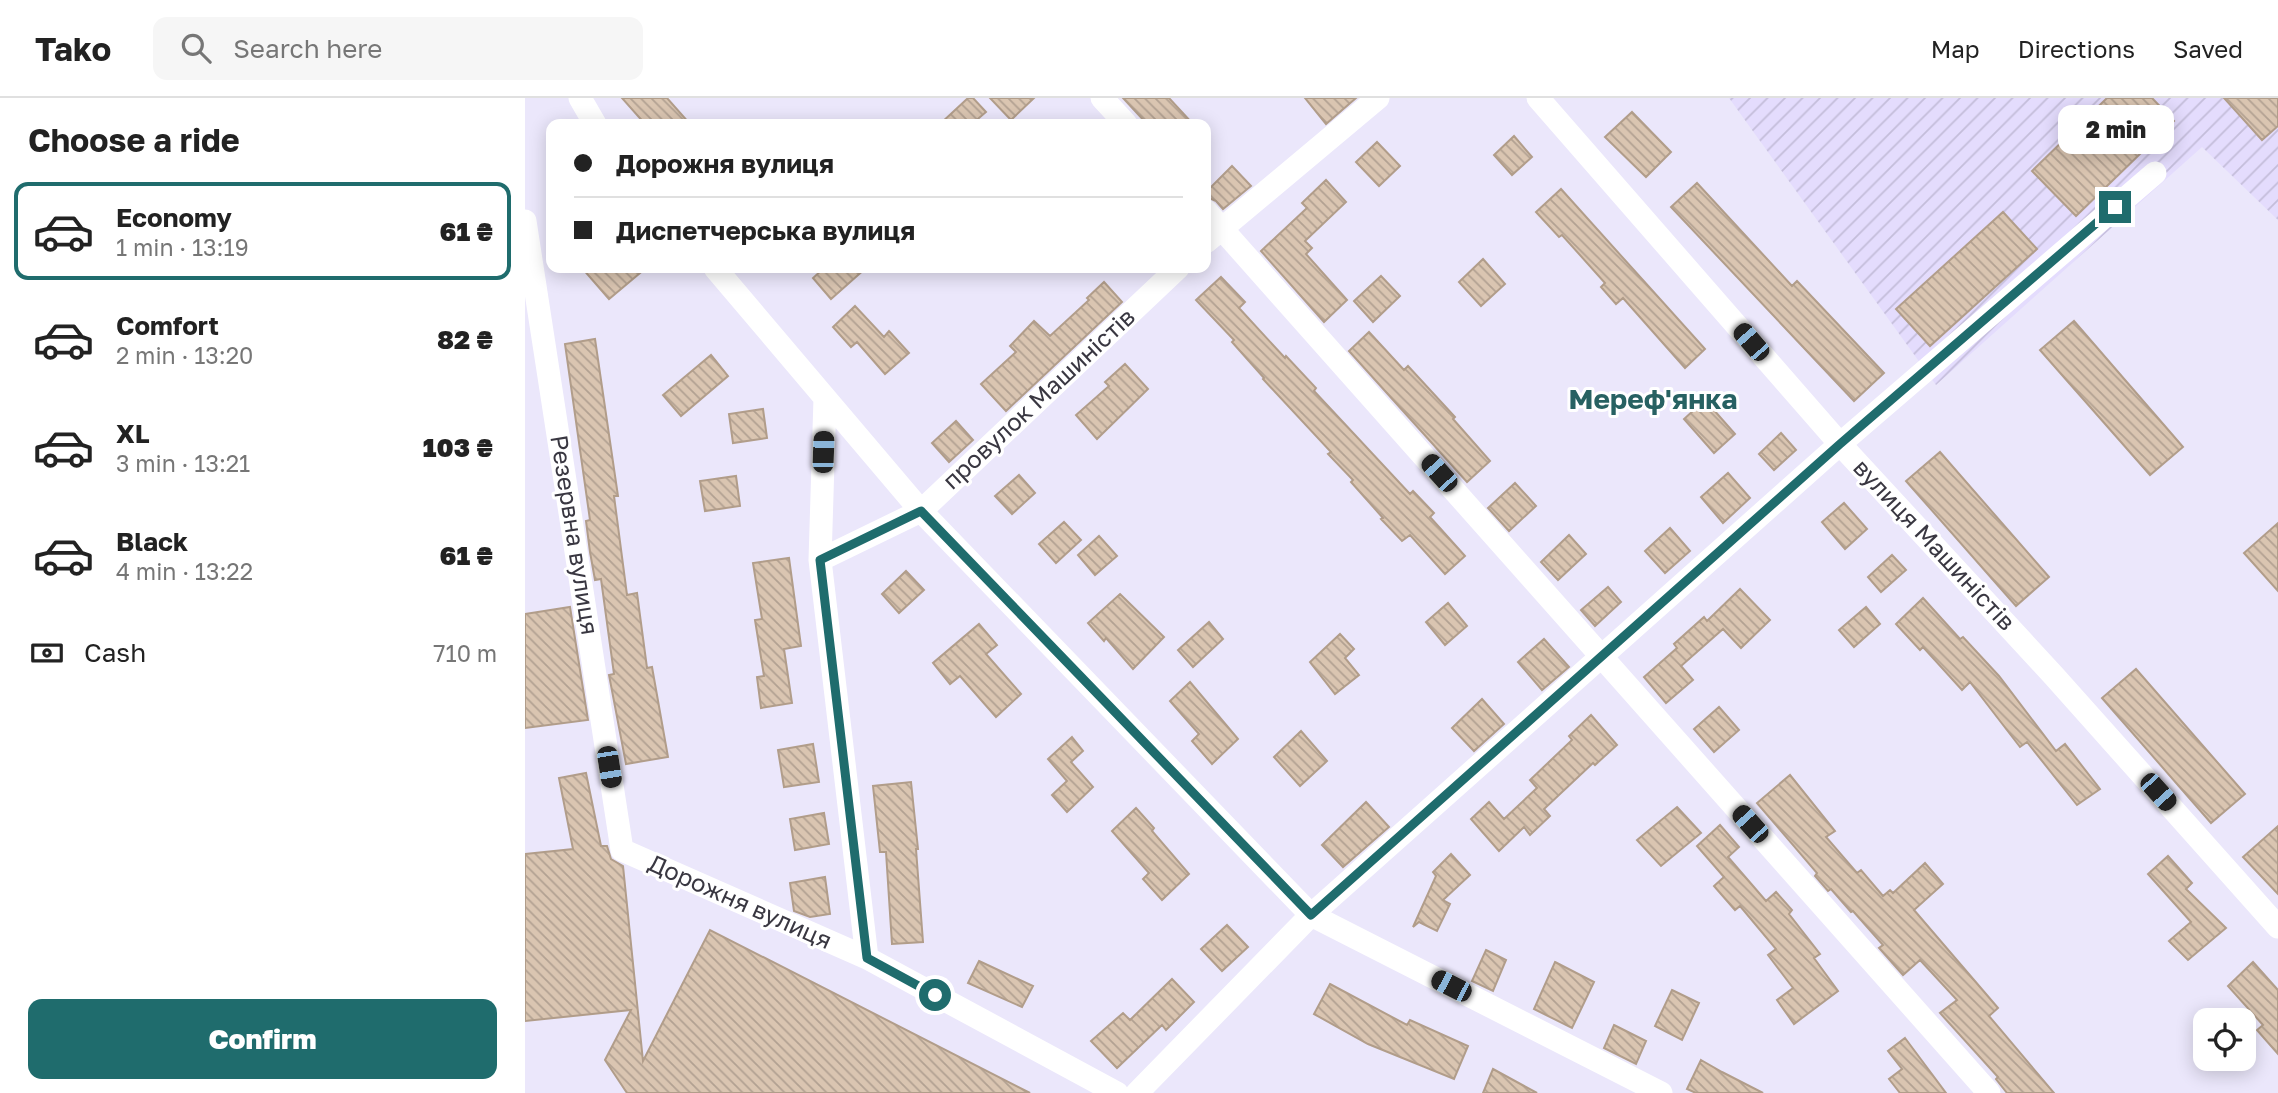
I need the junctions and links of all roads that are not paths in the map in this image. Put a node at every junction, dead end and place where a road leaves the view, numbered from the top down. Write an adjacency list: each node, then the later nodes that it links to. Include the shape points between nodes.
1 (580, 98): 5 (street)
2 (1102, 98): 6 (street)
3 (1378, 98): 9 (street)
4 (1538, 98): 13 (street, вулиця Машиністів)
5 (591, 119)
6 (1121, 119)
7 (2155, 173): 13 (street)
8 (525, 221): 17 (street, Резервна вулиця)
9 (1211, 227): 16 (street)
10 (719, 273): 12 (street)
11 (1173, 273): 14 (street, провулок Машиністів)
12 (825, 398): 14 (street); 15 (street)
13 (1840, 444): 16 (street); 19 (street, вулиця Машиністів, via 2055,676)
14 (921, 511): 15 (street, провулок Машиністів); 18 (street)
15 (820, 560): 20 (street)
16 (1603, 658): 18 (street); 24 (street)
17 (622, 850): 20 (street, Дорожня вулиця)
18 (1311, 915): 22 (street); 23 (street)
19 (2278, 928)
20 (867, 958): 21 (street, Дорожня вулиця)
21 (1117, 1093)
22 (1136, 1093)
23 (1661, 1093)
24 (1989, 1093)

